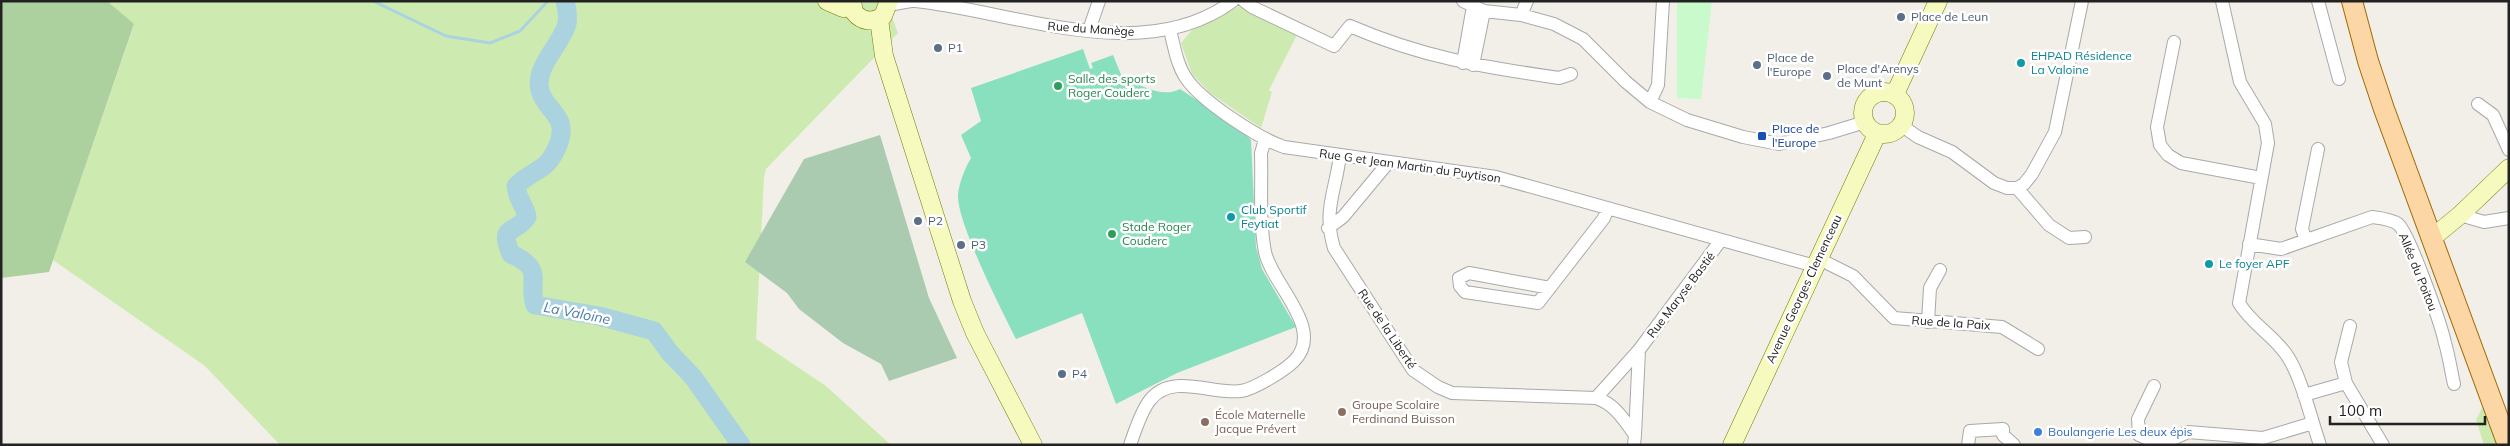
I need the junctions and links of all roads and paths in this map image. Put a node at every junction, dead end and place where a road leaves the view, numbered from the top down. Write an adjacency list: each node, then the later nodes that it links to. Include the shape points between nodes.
1 (827, 1): 14 (street, via 842,8)
2 (913, 1): 14 (street, Rue du Manège); 16 (street, Rue du Manège, via 948,4 1060,28)
3 (1099, 1): 16 (street)
4 (1234, 1): 17 (street, Rue du Manège, via 1209,16)
5 (1244, 1): 19 (street, via 1334,46 1350,26 1389,43)
6 (1527, 1): 15 (street)
7 (1664, 1): 23 (street, via 1658,85)
8 (1938, 1): 22 (street)
9 (2082, 1): 34 (street, via 2056,132 2032,174)
10 (2222, 1): 33 (street, via 2240,82 2265,124 2268,143)
11 (2318, 1): 21 (street)
12 (2352, 1): 40 (main road, via 2368,61)
13 (1473, 6): 15 (street); 19 (street)
14 (870, 9): 58 (street, via 962,301)
15 (1521, 15): 23 (street, via 1554,24 1583,39)
16 (1089, 30): 17 (street, Rue du Manège)
17 (1170, 30): 27 (street, Rue G et Jean Martin du Puytison, via 1186,79 1204,97)
18 (2174, 42): 33 (street, via 2156,127 2160,145 2181,163)
19 (1468, 64): 20 (street, via 1559,78)
20 (1571, 74)
21 (2338, 79)
22 (1895, 94): 25 (street, via 1906,112); 26 (street, via 1881,92 1869,98 1863,110)
23 (1650, 102): 26 (street, via 1687,120 1778,144)
24 (2478, 104): 29 (street, via 2493,115)
25 (1902, 126): 26 (street, via 1891,134); 34 (street, via 1918,138 1952,152 1994,183)
26 (1871, 128): 44 (street, Avenue Georges Clemenceau)
27 (1265, 140): 30 (street, Rue G et Jean Martin du Puytison, via 1284,147); 59 (street, via 1261,153 1266,252 1271,270 1302,322 1303,344 1299,354 1293,362 1243,391 1177,385 1158,392 1149,400)
28 (2318, 149): 42 (street, via 2302,229)
29 (2509, 150)
30 (1340, 156): 31 (street, Rue G et Jean Martin du Puytison); 38 (street)
31 (1388, 163): 35 (street, Rue G et Jean Martin du Puytison, via 1496,177); 38 (street, via 1343,217)
32 (2509, 168): 36 (street)
33 (2261, 178): 43 (street)
34 (2017, 188): 39 (street, via 2049,226 2070,238)
35 (1608, 208): 41 (street, Rue G et Jean Martin du Puytison); 46 (street, via 1604,218)
36 (2460, 214): 37 (street, via 2484,222); 40 (street)
37 (2509, 218)
38 (1328, 228): 55 (street, Rue de la Liberté, via 1334,248 1404,359 1423,378 1452,393)
39 (2085, 236)
40 (2432, 238): 65 (main road)
41 (1721, 240): 44 (street, Rue G et Jean Martin du Puytison); 50 (street, Rue Maryse Bastié)
42 (2306, 240): 43 (street, Allée du Poitou, via 2281,249); 52 (street, Allée du Poitou, via 2372,217 2398,224 2412,252 2445,342)
43 (2250, 244): 54 (street, via 2239,303 2247,316 2274,338 2290,359)
44 (1817, 262): 47 (street, Rue de la Paix, via 1853,276 1894,318); 60 (street, Avenue Georges Clemenceau)
45 (1940, 270): 47 (street, via 1930,288)
46 (1550, 288): 46 (street, via 1538,303 1465,292 1459,278 1469,273)
47 (1928, 322): 49 (street, Rue de la Paix, via 2002,327)
48 (2350, 326): 51 (street, via 2341,362)
49 (2038, 349)
50 (1639, 350): 55 (street, Rue Maryse Bastié); 57 (street)
51 (2346, 383): 54 (street); 64 (street)
52 (2454, 384)
53 (2154, 386): 56 (street, via 2138,418 2138,436 2153,441 2168,441 2188,432 2263,438)
54 (2304, 395): 56 (street)
55 (1596, 398): 57 (street, via 1616,410)
56 (2312, 423): 63 (street)
57 (1634, 440)
58 (1033, 445)
59 (1130, 445)
60 (1732, 445)
61 (1968, 445): 62 (street, via 1970,431 2002,429)
62 (2014, 445)
63 (2320, 445)
64 (2383, 445)
65 (2508, 445)

